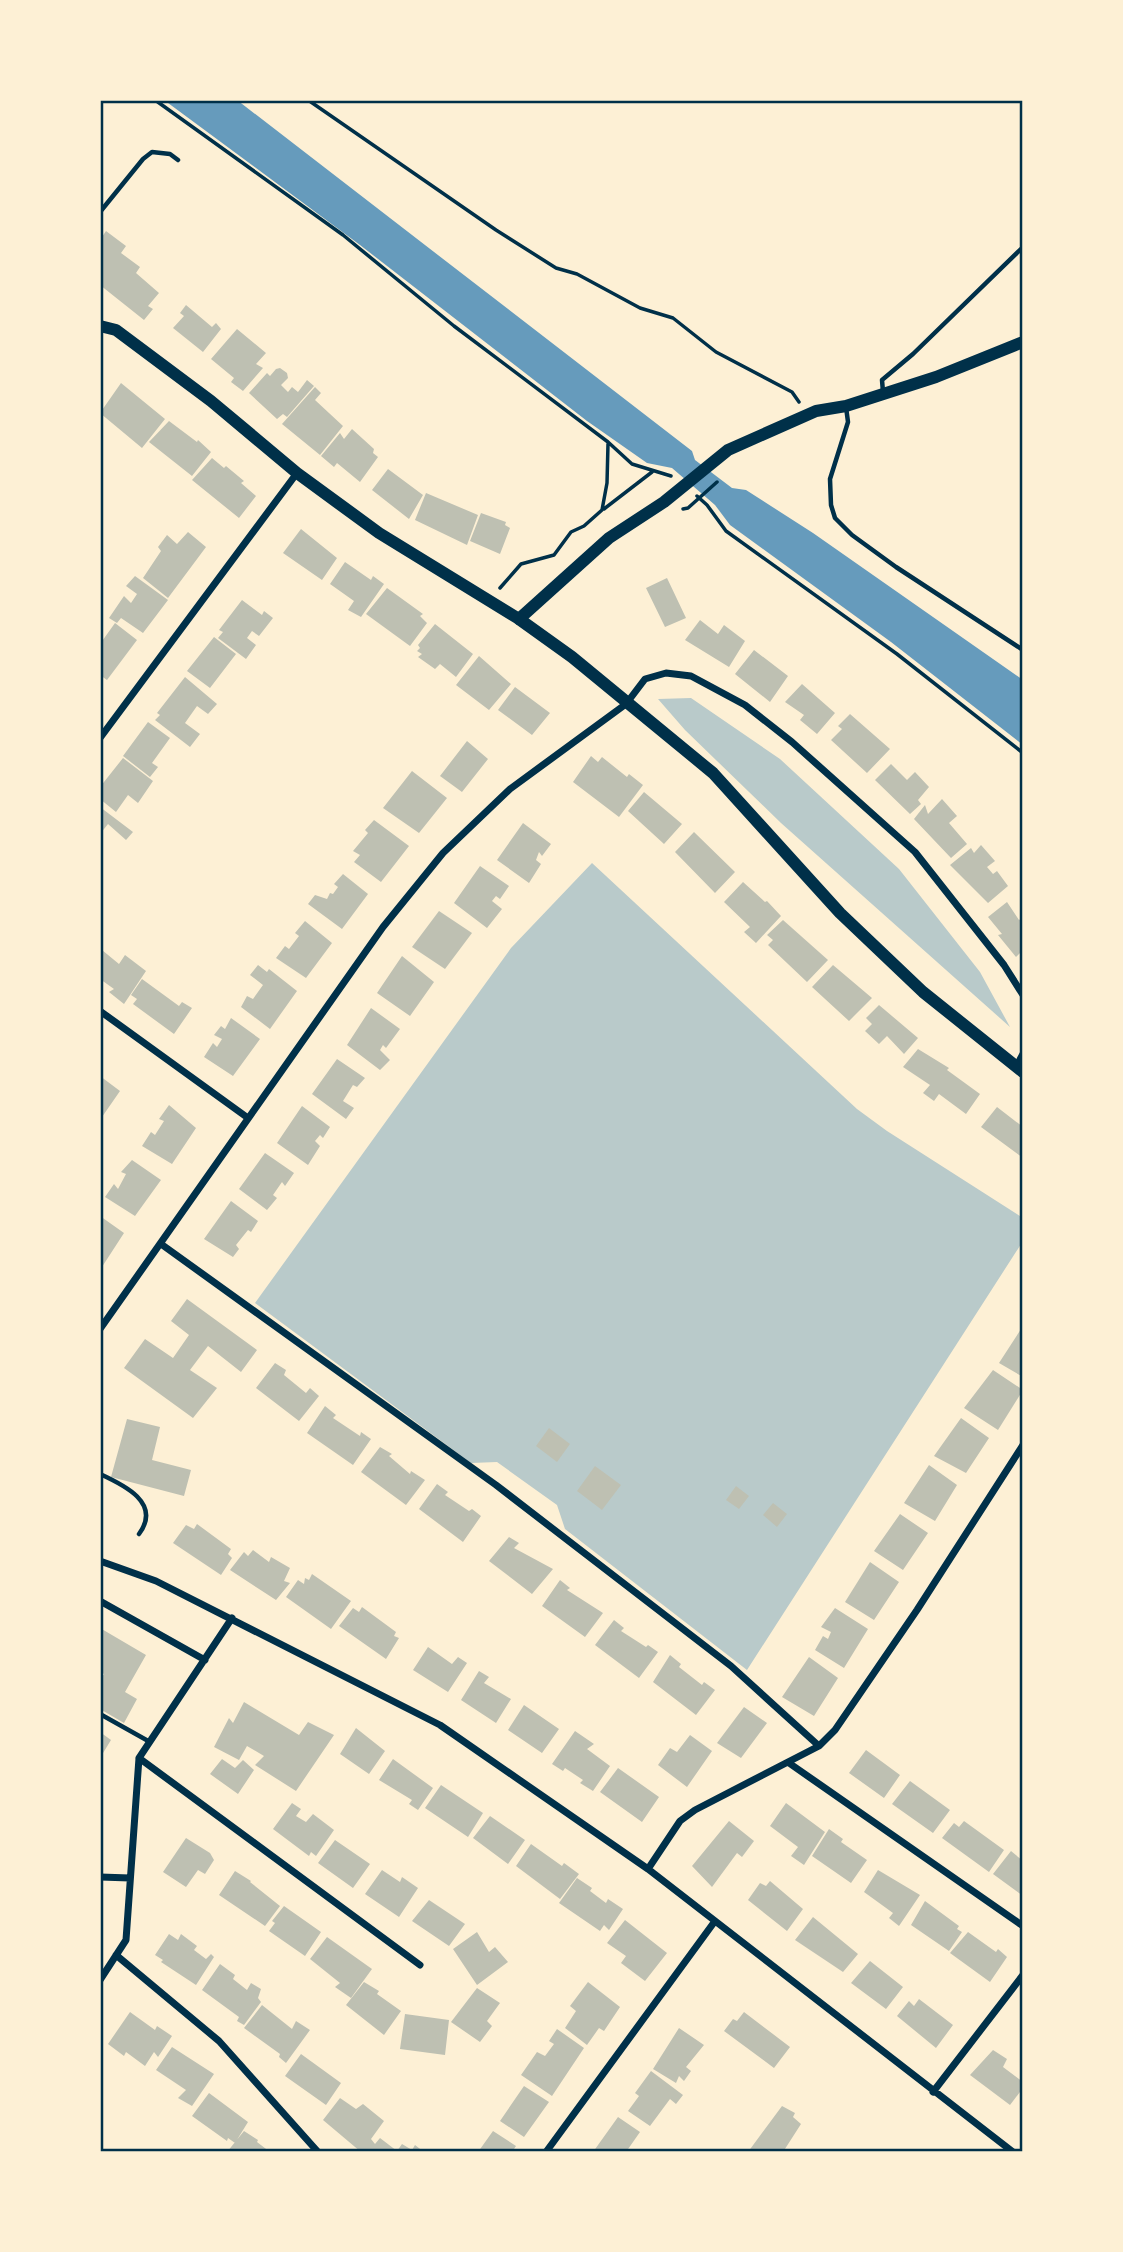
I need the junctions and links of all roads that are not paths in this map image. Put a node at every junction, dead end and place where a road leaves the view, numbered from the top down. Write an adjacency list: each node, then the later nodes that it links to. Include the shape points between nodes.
1 (178, 160): 2 (lane, via 152,152)
2 (100, 212)
3 (1023, 247): 6 (lane, via 882,380)
4 (100, 326): 8 (main road, via 116,330)
5 (1023, 342): 6 (main road)
6 (883, 394): 7 (main road)
7 (846, 406): 9 (main road, via 808,415 728,450 609,538); 10 (lane, via 849,422 830,479 835,518 896,567)
8 (297, 473): 9 (main road, via 379,533); 12 (street)
9 (519, 619): 11 (main road)
10 (1023, 650)
11 (626, 704): 13 (street, via 645,679 666,673 691,676 745,705 915,852); 16 (main road, via 713,773 840,913 923,992); 17 (street, via 510,789 443,853 383,927)
12 (100, 738)
13 (1023, 995)
14 (100, 1011): 17 (street)
15 (1023, 1054): 16 (street)
16 (1019, 1069)
17 (248, 1118): 18 (street)
18 (161, 1244): 19 (street); 29 (street, via 496,1485 731,1666)
19 (100, 1329)
20 (1023, 1445): 29 (street, via 917,1610 835,1730)
21 (100, 1474): 22 (lane, via 123,1484 140,1499 147,1516)
22 (139, 1534)
23 (100, 1561): 25 (street, via 156,1581)
24 (100, 1601): 26 (street)
25 (232, 1618): 26 (street); 32 (street, via 440,1724)
26 (205, 1660): 28 (street)
27 (100, 1714): 28 (lane)
28 (151, 1742): 30 (street)
29 (819, 1746): 31 (street)
30 (139, 1758): 34 (street); 38 (street)
31 (789, 1763): 32 (street, via 680,1821); 36 (street)
32 (648, 1869): 35 (street)
33 (100, 1877): 34 (street)
34 (130, 1878): 37 (street, via 126,1940)
35 (715, 1922): 41 (street); 43 (street)
36 (1023, 1926)
37 (116, 1955): 40 (street); 42 (street, via 219,2041)
38 (420, 1965)
39 (1023, 1976): 41 (street)
40 (100, 1980)
41 (933, 2092): 44 (street)
42 (318, 2152)
43 (545, 2152)
44 (1013, 2152)

